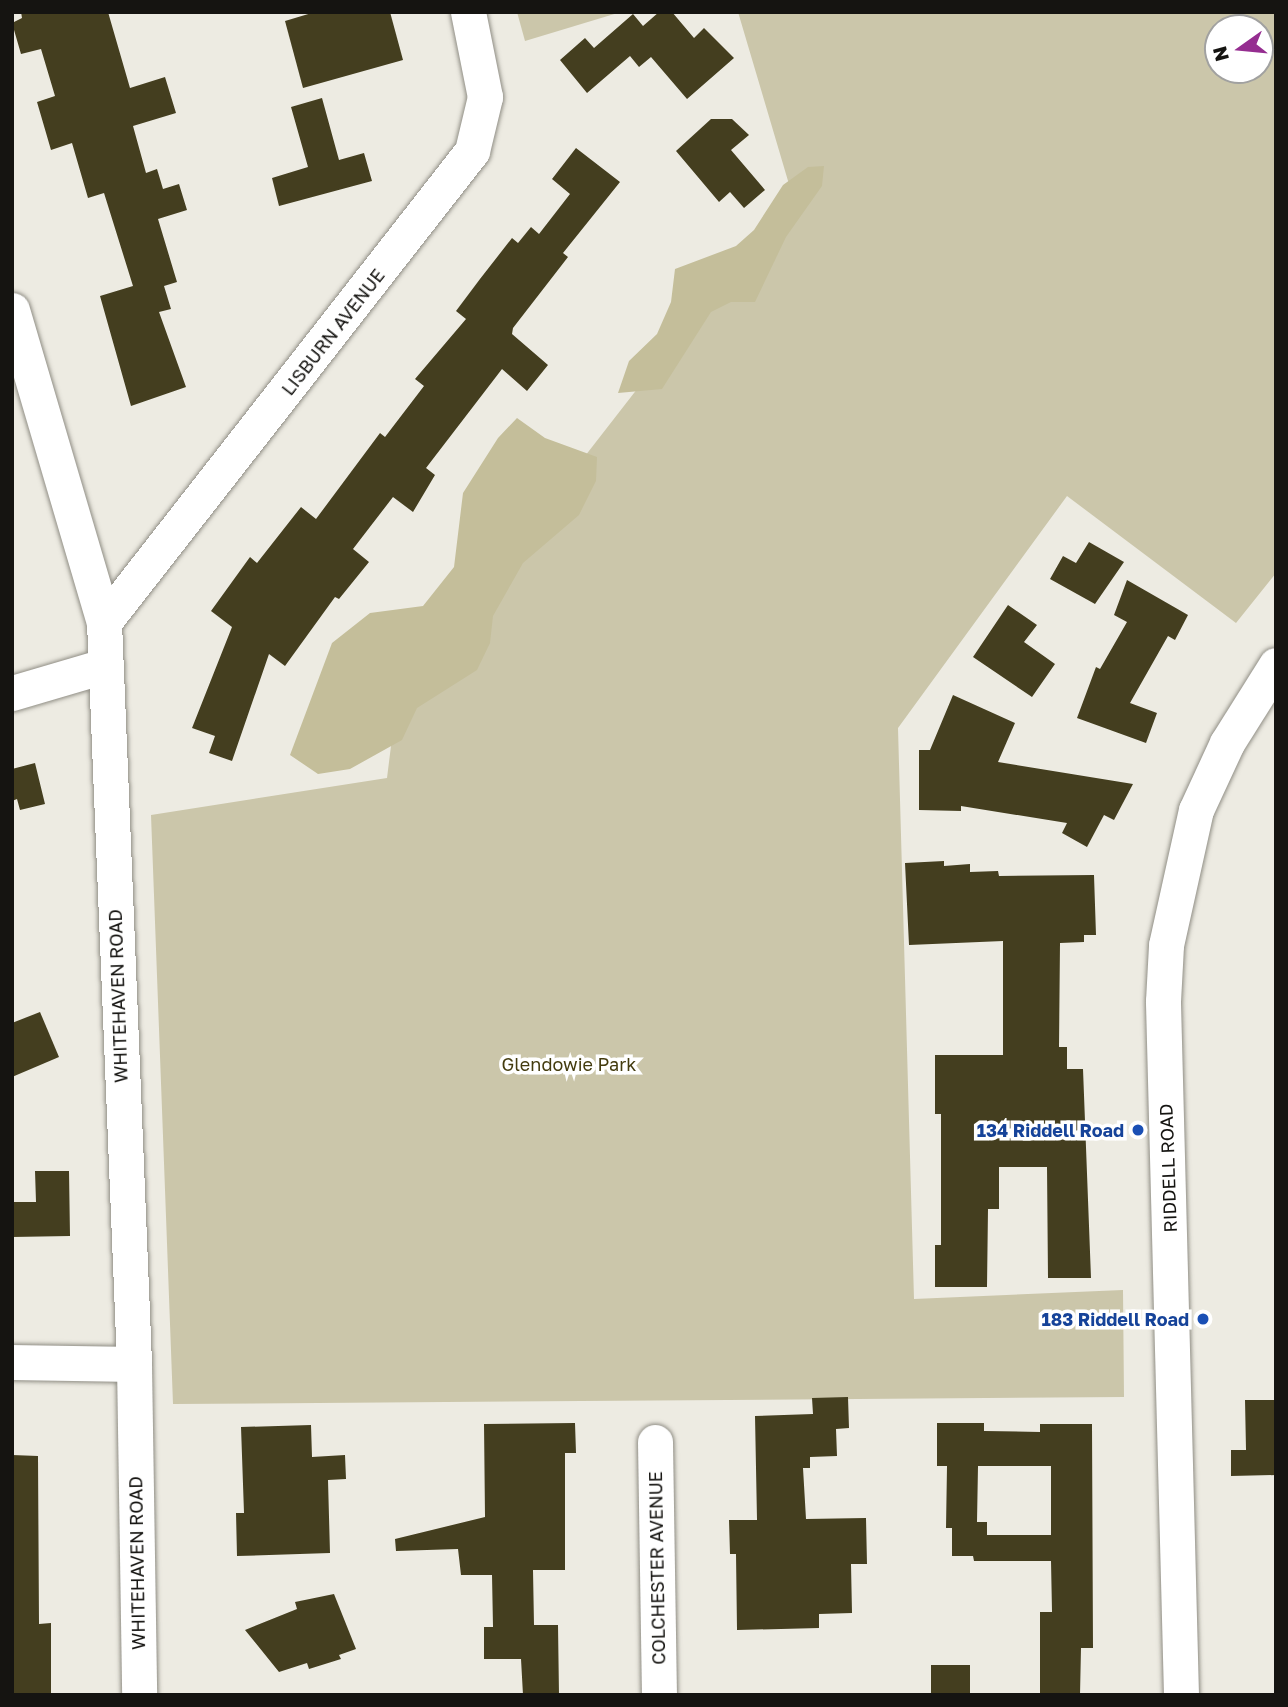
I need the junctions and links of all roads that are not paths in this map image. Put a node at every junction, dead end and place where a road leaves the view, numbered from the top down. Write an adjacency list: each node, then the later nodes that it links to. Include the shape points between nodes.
1 (468, 12): 3 (street, LISBURN AVENUE, via 485,97 472,150)
2 (12, 310): 3 (street, WHITEHAVEN ROAD)
3 (104, 622): 5 (street, WHITEHAVEN ROAD)
4 (1276, 665): 12 (street, RIDDELL ROAD, via 1227,743 1196,810 1166,945 1163,1001)
5 (104, 666): 6 (street); 8 (street, WHITEHAVEN ROAD)
6 (12, 693)
7 (12, 1362): 8 (street)
8 (134, 1364): 10 (street, WHITEHAVEN ROAD)
9 (655, 1441): 11 (street, COLCHESTER AVENUE)
10 (139, 1695)
11 (659, 1695)
12 (1181, 1695)

